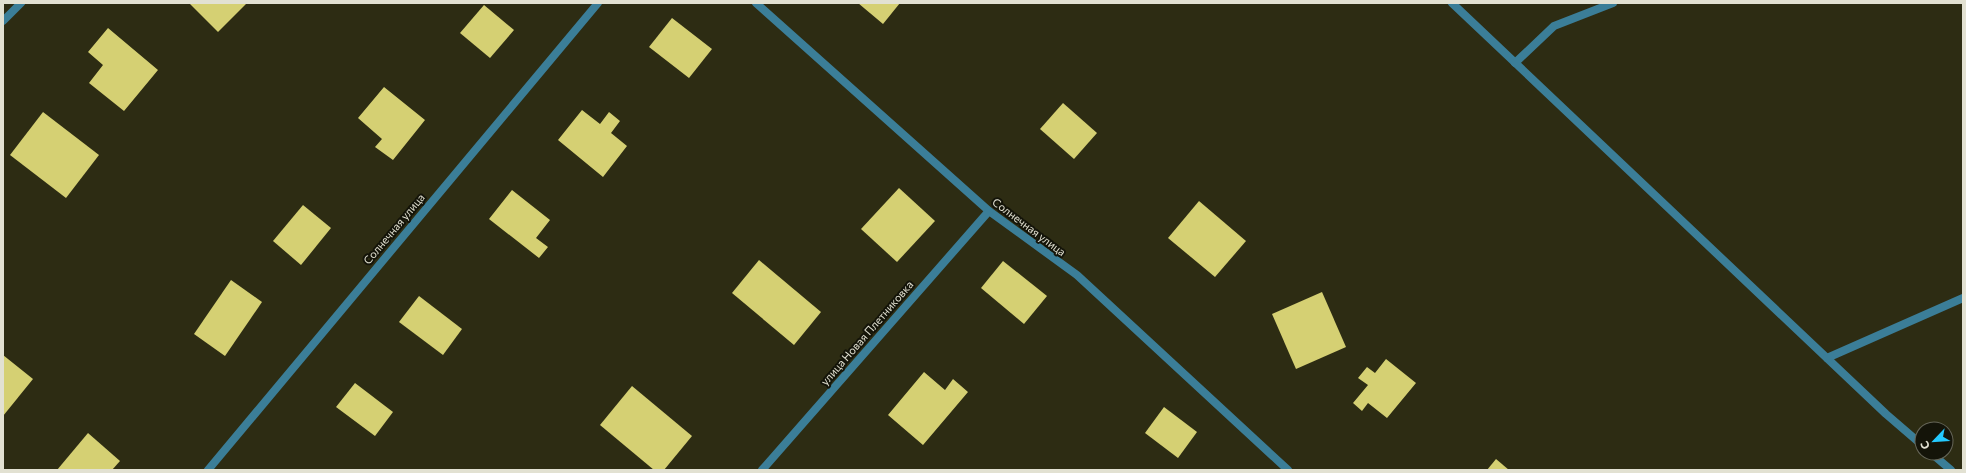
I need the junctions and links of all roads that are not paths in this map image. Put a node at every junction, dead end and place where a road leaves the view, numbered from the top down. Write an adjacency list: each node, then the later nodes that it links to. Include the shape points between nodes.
1 (21, 3): 6 (street)
2 (598, 3): 13 (street, Солнечная улица)
3 (756, 3): 8 (street, Солнечная улица)
4 (1452, 3): 7 (street)
5 (1613, 3): 7 (street, via 1554,26)
6 (3, 21)
7 (1515, 63): 10 (street)
8 (989, 211): 14 (street, улица Новая Плетниковка); 15 (street, Солнечная улица, via 1077,276)
9 (1963, 298): 10 (street)
10 (1827, 358): 11 (street)
11 (1914, 438)
12 (1940, 461): 16 (street)
13 (208, 470)
14 (762, 470)
15 (1288, 470)
16 (1951, 470)

